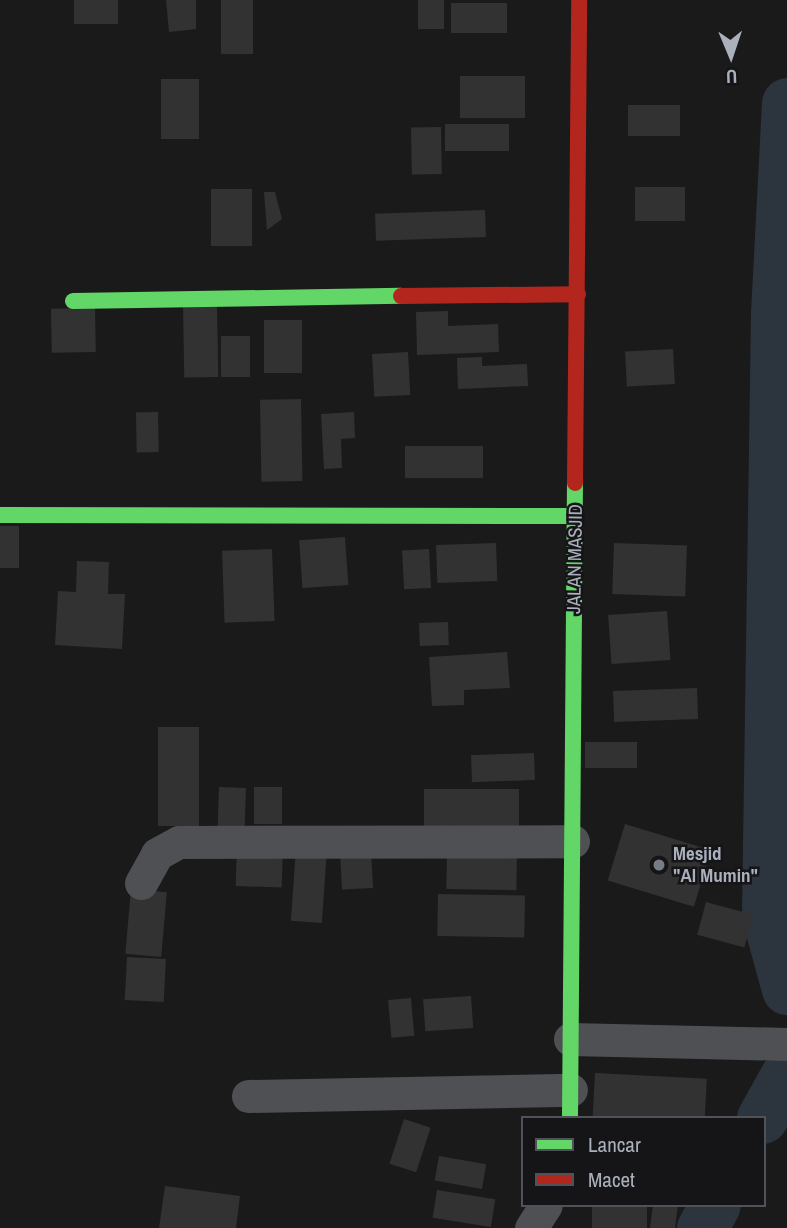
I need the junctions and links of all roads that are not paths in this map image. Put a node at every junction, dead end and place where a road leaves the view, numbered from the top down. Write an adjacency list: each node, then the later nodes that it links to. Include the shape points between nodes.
1 (579, 0): 2 (street, JALAN MASJID)
2 (579, 294): 3 (street); 5 (street, JALAN MASJID)
3 (73, 301)
4 (0, 515): 5 (street)
5 (575, 516): 6 (street, JALAN MASJID)
6 (573, 841): 7 (street, via 179,842 157,854); 8 (street, JALAN MASJID)
7 (141, 883)
8 (570, 1039): 9 (street); 11 (street, JALAN MASJID)
9 (787, 1044)
10 (248, 1096): 11 (street)
11 (570, 1104)
12 (545, 1207): 13 (street)
13 (531, 1228)

